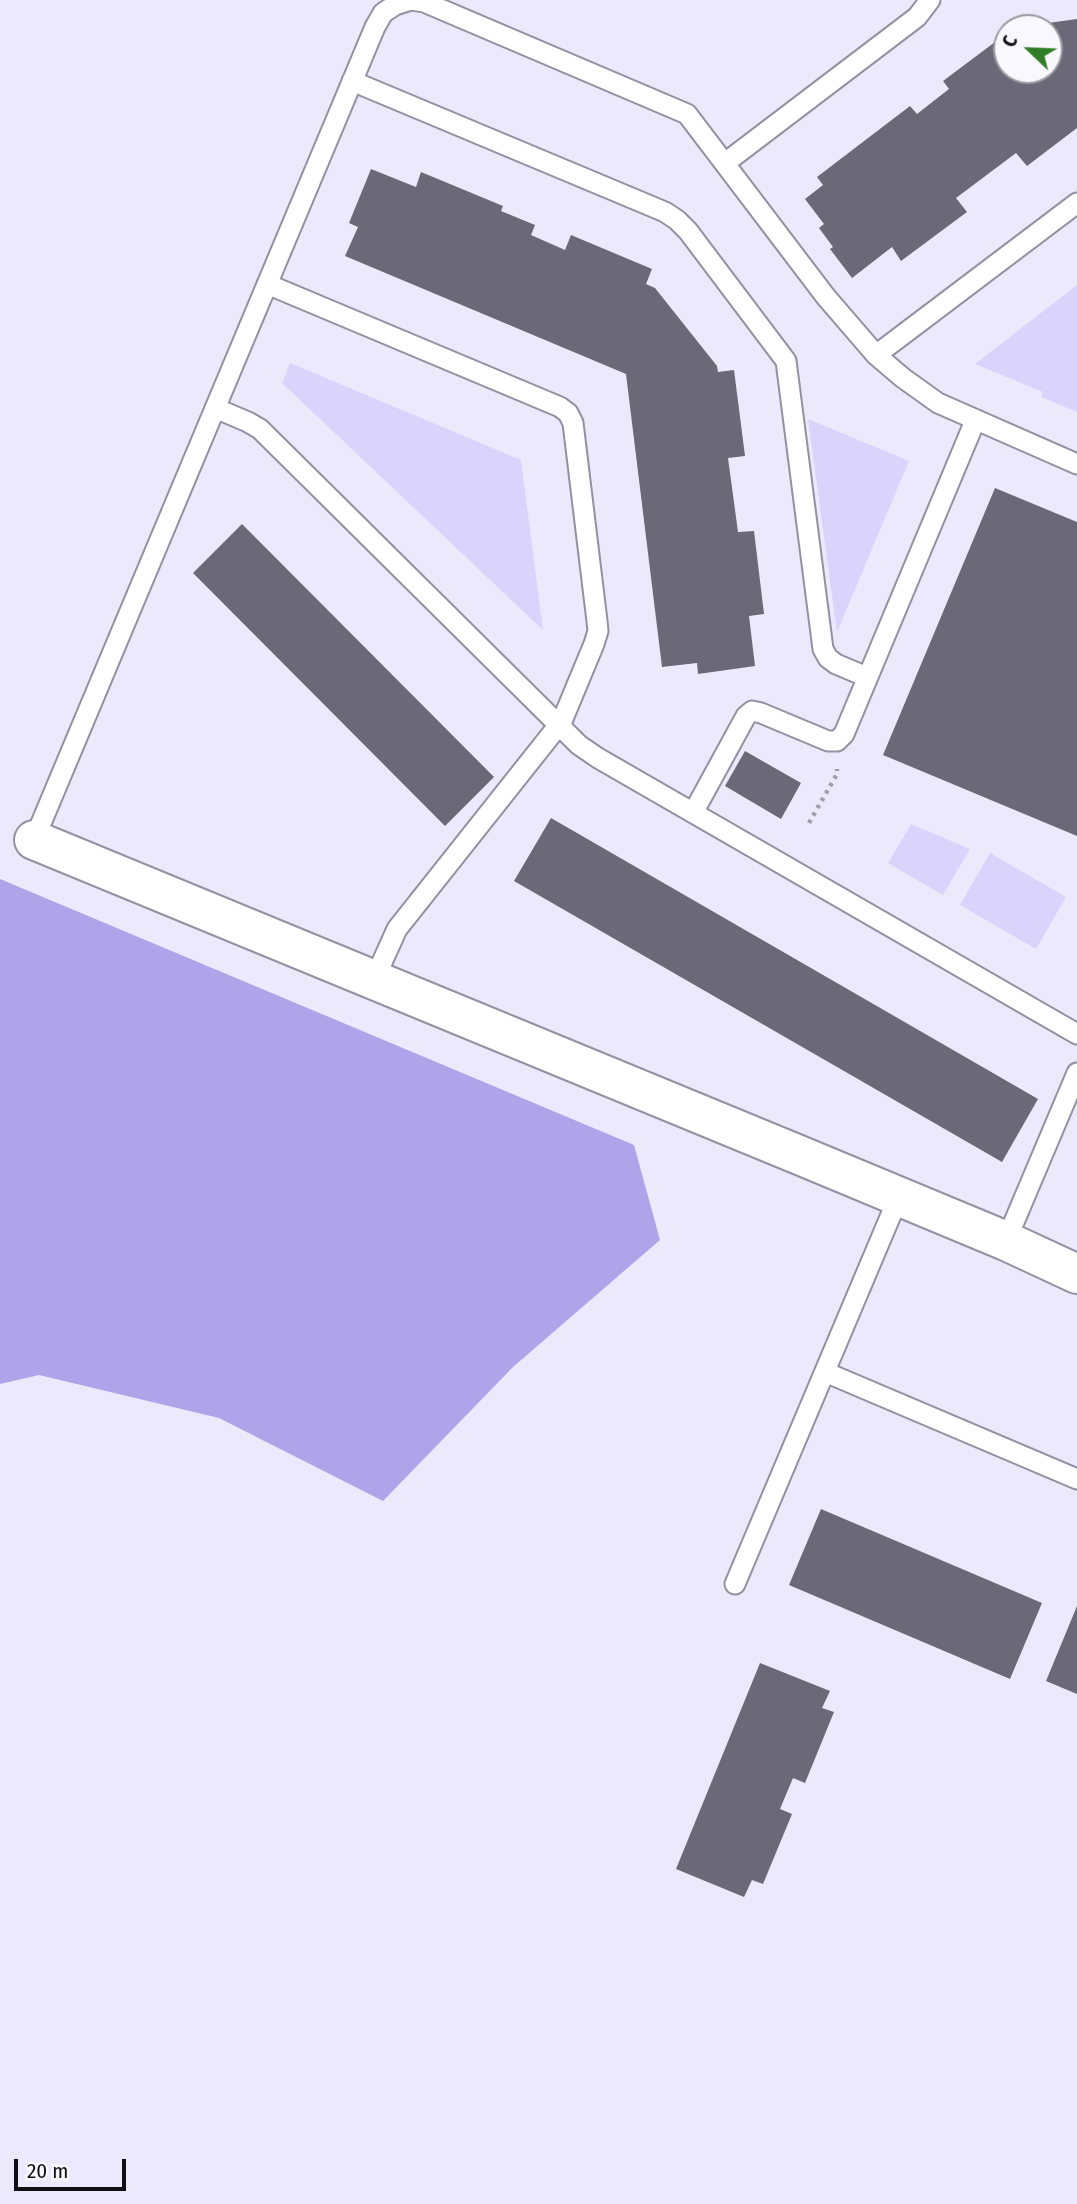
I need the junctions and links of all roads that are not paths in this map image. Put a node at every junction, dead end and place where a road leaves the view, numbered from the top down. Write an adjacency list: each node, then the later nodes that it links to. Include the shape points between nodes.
1 (930, 0): 3 (lane, via 917,17)
2 (352, 81): 3 (lane, via 383,13 411,0 424,2 676,108 687,114); 5 (lane); 10 (lane, via 665,212 688,231 786,361 823,649 836,664)
3 (724, 163): 6 (lane)
4 (1077, 203): 6 (lane)
5 (267, 284): 7 (lane); 11 (lane, via 568,413 573,423 598,631)
6 (876, 355): 8 (lane, via 934,400)
7 (215, 408): 11 (lane, via 260,429); 13 (lane)
8 (975, 421): 9 (lane); 10 (lane)
9 (1077, 464)
10 (867, 677): 12 (lane, via 837,741 752,711)
11 (558, 726): 12 (lane, via 597,758); 14 (lane, via 397,929)
12 (693, 813): 15 (lane)
13 (34, 839): 14 (street)
14 (374, 980): 17 (street)
15 (1077, 1034)
16 (1077, 1073): 18 (lane)
17 (899, 1196): 18 (street); 20 (lane)
18 (1006, 1241): 19 (street)
19 (1077, 1274)
20 (824, 1372): 21 (lane); 22 (lane)
21 (1077, 1479)
22 (734, 1584)

